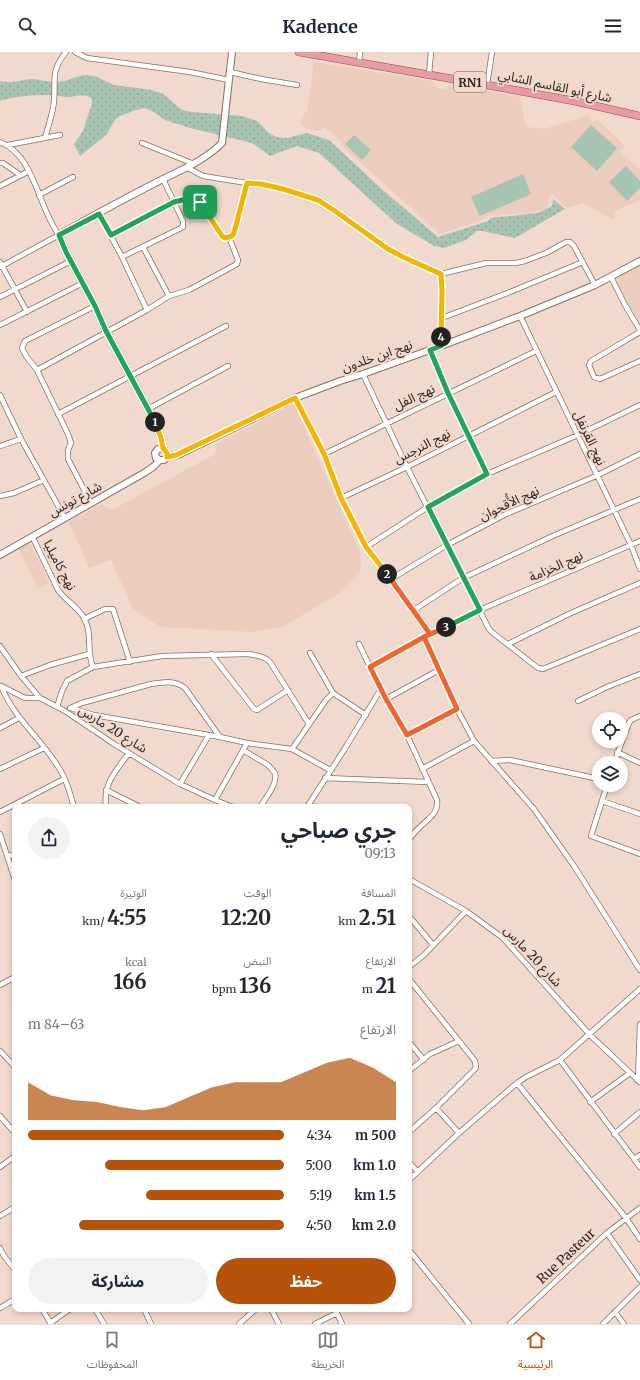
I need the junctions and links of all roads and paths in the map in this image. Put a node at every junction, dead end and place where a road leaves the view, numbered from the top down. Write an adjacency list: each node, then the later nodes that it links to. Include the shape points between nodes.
1 (66, 52): 17 (street, via 58,62 53,79 54,102)
2 (75, 52): 12 (street, via 87,58)
3 (232, 52): 10 (street)
4 (299, 52): 8 (main road, شارع أبو القاسم الشابي / RN1)
5 (360, 52): 9 (street)
6 (431, 52): 11 (street)
7 (492, 52): 14 (street)
8 (326, 54): 9 (main road, شارع أبو القاسم الشابي / RN1)
9 (359, 63): 11 (main road, شارع أبو القاسم الشابي / RN1)
10 (230, 72): 12 (street); 13 (street)
11 (428, 74): 14 (main road, شارع أبو القاسم الشابي / RN1)
12 (229, 80): 22 (street, via 222,143)
13 (297, 85)
14 (487, 85): 15 (main road, شارع أبو القاسم الشابي / RN1)
15 (640, 116)
16 (60, 135): 17 (street)
17 (45, 138): 20 (street)
18 (0, 142): 20 (street)
19 (142, 143): 22 (street)
20 (8, 145): 24 (street, via 18,154)
21 (0, 163): 25 (street)
22 (194, 164): 23 (street)
23 (188, 168): 27 (street); 28 (street, via 203,176)
24 (29, 171): 25 (street); 30 (street)
25 (20, 175): 29 (street)
26 (73, 177): 30 (street)
27 (163, 179): 31 (street); 32 (street)
28 (247, 183): 35 (street, via 236,226); 42 (street, via 283,189 318,200 388,249)
29 (0, 186)
30 (39, 195): 33 (street)
31 (174, 202): 34 (street); 35 (street, via 196,199 222,236); 36 (street, via 183,227)
32 (99, 214): 33 (street); 34 (street)
33 (59, 235): 39 (street); 41 (street)
34 (111, 235): 37 (street)
35 (229, 237): 47 (street, via 238,260 237,264 189,290)
36 (144, 247): 37 (street); 47 (street)
37 (122, 257): 50 (street)
38 (640, 260): 43 (street, نهج ابن خلدون)
39 (71, 261): 44 (street); 46 (street)
40 (583, 262): 42 (street, via 572,243 568,241 525,261 486,263); 45 (street); 53 (street)
41 (1, 265): 46 (street)
42 (441, 274): 53 (street)
43 (611, 277): 45 (street, نهج ابن خلدون); 57 (street)
44 (83, 283): 49 (street); 51 (street)
45 (595, 285): 52 (street, نهج ابن خلدون)
46 (15, 289): 48 (street); 51 (street)
47 (170, 296): 50 (street)
48 (0, 298)
49 (95, 306): 56 (street); 63 (street, via 25,341 22,348)
50 (147, 310): 56 (street)
51 (27, 312): 54 (street)
52 (520, 316): 58 (street, نهج ابن خلدون); 60 (street, نهج القرنفل)
53 (442, 318): 58 (street)
54 (0, 325)
55 (226, 326): 65 (street)
56 (106, 331): 63 (street); 65 (street)
57 (640, 331): 61 (street, via 589,364 594,377 600,379)
58 (441, 346): 59 (street, نهج ابن خلدون)
59 (430, 350): 64 (street, نهج ابن خلدون); 67 (street)
60 (536, 351): 66 (street, نهج القرنفل); 67 (street, نهج الفل)
61 (640, 361)
62 (228, 366): 71 (street)
63 (37, 370): 72 (street)
64 (363, 374): 69 (street, نهج ابن خلدون); 73 (street)
65 (129, 376): 71 (street); 72 (street)
66 (556, 392): 74 (street, نهج النرجس); 75 (street, نهج القرنفل)
67 (448, 393): 73 (street, نهج الفل); 74 (street)
68 (0, 395): 76 (street)
69 (295, 398): 79 (street); 81 (street, نهج ابن خلدون, via 180,454)
70 (640, 405): 75 (street)
71 (148, 409): 78 (street)
72 (58, 414): 90 (street, via 71,443 68,459)
73 (386, 423): 79 (street, نهج الفل); 83 (street)
74 (469, 435): 83 (street, نهج النرجس); 84 (street)
75 (578, 435): 84 (street); 85 (street, نهج القرنفل)
76 (21, 439): 77 (street); 86 (street)
77 (0, 446)
78 (163, 448): 81 (street); 82 (street, via 155,453 156,458)
79 (324, 454): 88 (street)
80 (640, 454): 85 (street, نهج الأُقحوان)
81 (167, 457): 82 (street)
82 (160, 460): 90 (street, شارع تونس, via 150,470)
83 (407, 467): 88 (street, نهج النرجس); 91 (street)
84 (487, 474): 91 (street)
85 (596, 476): 92 (street, نهج القرنفل); 96 (street, نهج الأُقحوان, via 504,515)
86 (44, 480): 87 (street); 93 (street)
87 (0, 496)
88 (341, 498): 98 (street)
89 (640, 499): 92 (street)
90 (91, 503): 93 (street, شارع تونس)
91 (428, 507): 96 (street); 98 (street)
92 (613, 511): 97 (street, نهج القرنفل); 101 (street)
93 (65, 518): 94 (street, شارع تونس)
94 (32, 536): 99 (street, شارع تونس); 106 (street, نهج كاميليا, via 58,590 76,607)
95 (640, 541): 97 (street, نهج الخزامة)
96 (447, 545): 101 (street); 102 (street, نهج الأُقحوان)
97 (631, 545): 100 (street, نهج القرنفل); 105 (street, نهج الخزامة)
98 (366, 547): 102 (street)
99 (0, 555)
100 (640, 569)
101 (463, 578): 104 (street); 105 (street)
102 (391, 579): 104 (street)
103 (640, 583): 111 (street)
104 (414, 610): 108 (street)
105 (480, 610): 108 (street, نهج الخزامة); 111 (street, via 489,629)
106 (84, 619): 114 (street, نهج كاميليا, via 90,638); 116 (street, via 105,609 113,609)
107 (640, 629): 111 (street, via 543,669 538,668)
108 (430, 634): 109 (street, نهج الخزامة)
109 (424, 637): 118 (street, نهج الخزامة); 119 (street)
110 (359, 644): 118 (street)
111 (508, 644)
112 (0, 646): 121 (street, شارع 20 مارس)
113 (310, 653): 125 (street)
114 (89, 654): 117 (street, نهج كاميليا); 121 (street)
115 (211, 654): 116 (street, via 149,657); 124 (street, via 247,654 266,658); 124 (street, via 254,709 257,710)
116 (130, 662): 117 (street)
117 (93, 667): 129 (street, via 67,681)
118 (370, 667): 123 (street)
119 (439, 670): 127 (street); 131 (street)
120 (640, 674): 128 (street)
121 (21, 676): 126 (street, شارع 20 مارس)
122 (1, 686): 126 (street, via 25,698); 135 (street)
123 (381, 689): 127 (street); 133 (street)
124 (288, 690): 136 (street)
125 (333, 693): 133 (street); 136 (street)
126 (40, 698): 129 (street, شارع 20 مارس)
127 (386, 699): 139 (street)
128 (578, 701)
129 (57, 707): 132 (street, شارع 20 مارس)
130 (71, 708): 132 (street); 138 (street, via 94,715); 140 (street, via 151,684 175,683 185,688)
131 (457, 709): 139 (street); 141 (street)
132 (65, 711): 146 (street, شارع 20 مارس)
133 (366, 715): 153 (street)
134 (640, 716): 147 (street, via 631,720)
135 (19, 718): 137 (street); 143 (street)
136 (309, 724): 144 (street)
137 (0, 728)
138 (209, 735): 140 (street); 158 (street)
139 (407, 735): 152 (street)
140 (220, 737): 142 (street)
141 (474, 741): 149 (street); 152 (street)
142 (247, 743): 144 (street); 145 (street)
143 (44, 748): 151 (street); 156 (street)
144 (292, 749): 153 (street)
145 (243, 750): 161 (street); 168 (street, via 275,772 274,784)
146 (129, 752): 158 (street, شارع 20 مارس); 159 (street, via 109,781)
147 (617, 752): 148 (street); 150 (street)
148 (616, 756)
149 (491, 761): 155 (street, via 510,760); 185 (street, via 534,809 574,866)
150 (640, 763)
151 (0, 769)
152 (422, 769): 157 (street)
153 (330, 770): 154 (street)
154 (326, 778): 157 (street); 169 (street)
155 (592, 778)
156 (64, 779): 163 (street); 164 (street)
157 (428, 782): 174 (street, via 438,800 437,808 431,818)
158 (180, 784): 161 (street, شارع 20 مارس)
159 (106, 790): 165 (street); 166 (street)
160 (605, 792): 162 (street)
161 (216, 800): 167 (street, شارع 20 مارس)
162 (602, 801): 172 (street); 177 (street, via 591,836)
163 (16, 804)
164 (73, 804)
165 (106, 804)
166 (134, 804)
167 (226, 804)
168 (262, 804)
169 (309, 804)
170 (12, 806): 171 (street)
171 (0, 812)
172 (640, 814)
173 (0, 834): 176 (street)
174 (412, 836)
175 (0, 852): 176 (street)
176 (6, 853): 178 (street); 179 (street)
177 (640, 854)
178 (12, 855)
179 (12, 871)
180 (414, 882): 181 (street, شارع 20 مارس)
181 (466, 911): 183 (street); 191 (street, شارع 20 مارس, via 503,938)
182 (412, 920): 183 (street)
183 (433, 945): 184 (street)
184 (412, 964)
185 (640, 970)
186 (12, 979): 188 (street)
187 (412, 983): 192 (street)
188 (0, 985)
189 (640, 989): 191 (street)
190 (640, 1024): 200 (street)
191 (590, 1035): 196 (street); 199 (street, شارع 20 مارس)
192 (459, 1041): 195 (street, via 437,1050); 203 (street, via 475,1061 476,1068)
193 (412, 1046): 195 (street)
194 (0, 1051): 197 (street)
195 (424, 1060): 198 (street)
196 (560, 1060): 201 (street); 202 (street)
197 (12, 1064)
198 (412, 1070)
199 (630, 1073): 200 (street, شارع 20 مارس); 202 (street)
200 (639, 1081)
201 (517, 1083): 208 (street); 221 (street)
202 (590, 1102): 209 (street)
203 (436, 1108): 206 (street); 208 (street)
204 (640, 1112): 209 (street)
205 (0, 1117): 207 (street)
206 (412, 1129)
207 (12, 1130)
208 (459, 1133): 216 (street)
209 (614, 1134): 212 (street)
210 (640, 1155): 212 (street)
211 (12, 1158): 214 (street)
212 (634, 1159): 215 (street)
213 (412, 1165): 216 (street)
214 (0, 1167)
215 (640, 1167)
216 (418, 1172): 217 (street)
217 (412, 1177)
218 (640, 1208): 221 (street, Rue Pasteur)
219 (12, 1209): 220 (street)
220 (0, 1216)
221 (626, 1218): 222 (street, Rue Pasteur); 223 (street)
222 (607, 1233): 229 (street); 250 (street, Rue Pasteur)
223 (640, 1239)
224 (0, 1248): 226 (street)
225 (412, 1254): 249 (street)
226 (4, 1256): 227 (street); 228 (street)
227 (0, 1260)
228 (12, 1266)
229 (640, 1280)
230 (640, 1287): 241 (street)
231 (12, 1301): 232 (street)
232 (0, 1308)
233 (44, 1312): 242 (street)
234 (66, 1312): 242 (street)
235 (97, 1312): 243 (street)
236 (145, 1312): 244 (street)
237 (252, 1312): 245 (street)
238 (273, 1312): 246 (street)
239 (334, 1312): 247 (street)
240 (336, 1312): 248 (street)
241 (615, 1312): 251 (street); 252 (street)
242 (51, 1324)
243 (104, 1324)
244 (151, 1324)
245 (240, 1324)
246 (279, 1324)
247 (315, 1324)
248 (342, 1324)
249 (469, 1324)
250 (510, 1324)
251 (603, 1324)
252 (624, 1324)

